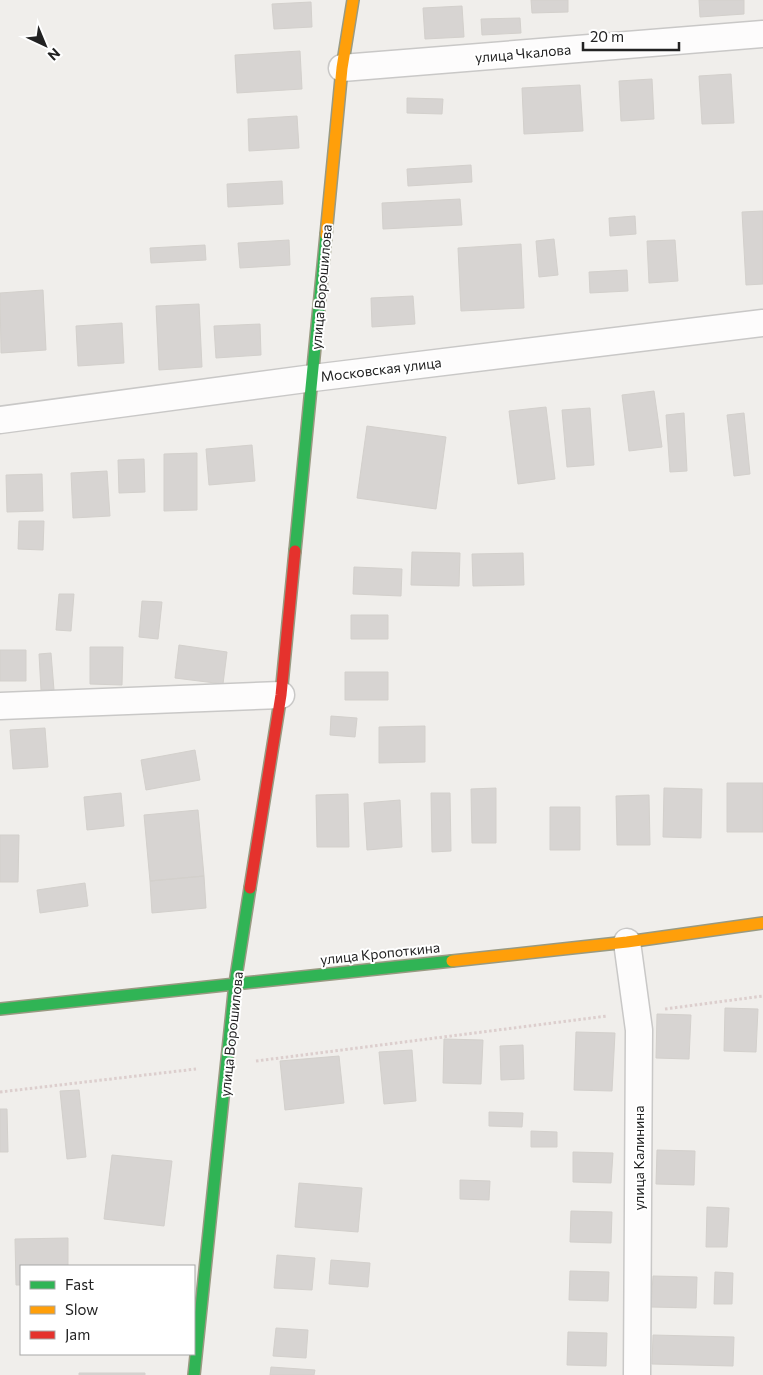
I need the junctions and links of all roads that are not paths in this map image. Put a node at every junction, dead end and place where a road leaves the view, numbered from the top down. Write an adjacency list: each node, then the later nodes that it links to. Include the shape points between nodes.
1 (353, 0): 3 (street, улица Ворошилова)
2 (763, 34): 3 (street, улица Чкалова)
3 (342, 68): 5 (street, улица Ворошилова)
4 (763, 323): 5 (street, Московская улица)
5 (313, 378): 6 (street, Московская улица); 7 (street, улица Ворошилова)
6 (0, 420)
7 (281, 695): 8 (street); 11 (street, улица Ворошилова)
8 (0, 706)
9 (763, 923): 10 (street, улица Кропоткина)
10 (627, 942): 11 (street, улица Кропоткина); 14 (street, улица Калинина, via 639,1030)
11 (236, 984): 12 (street, улица Кропоткина); 13 (street, улица Ворошилова)
12 (0, 1009)
13 (194, 1375)
14 (637, 1375)

